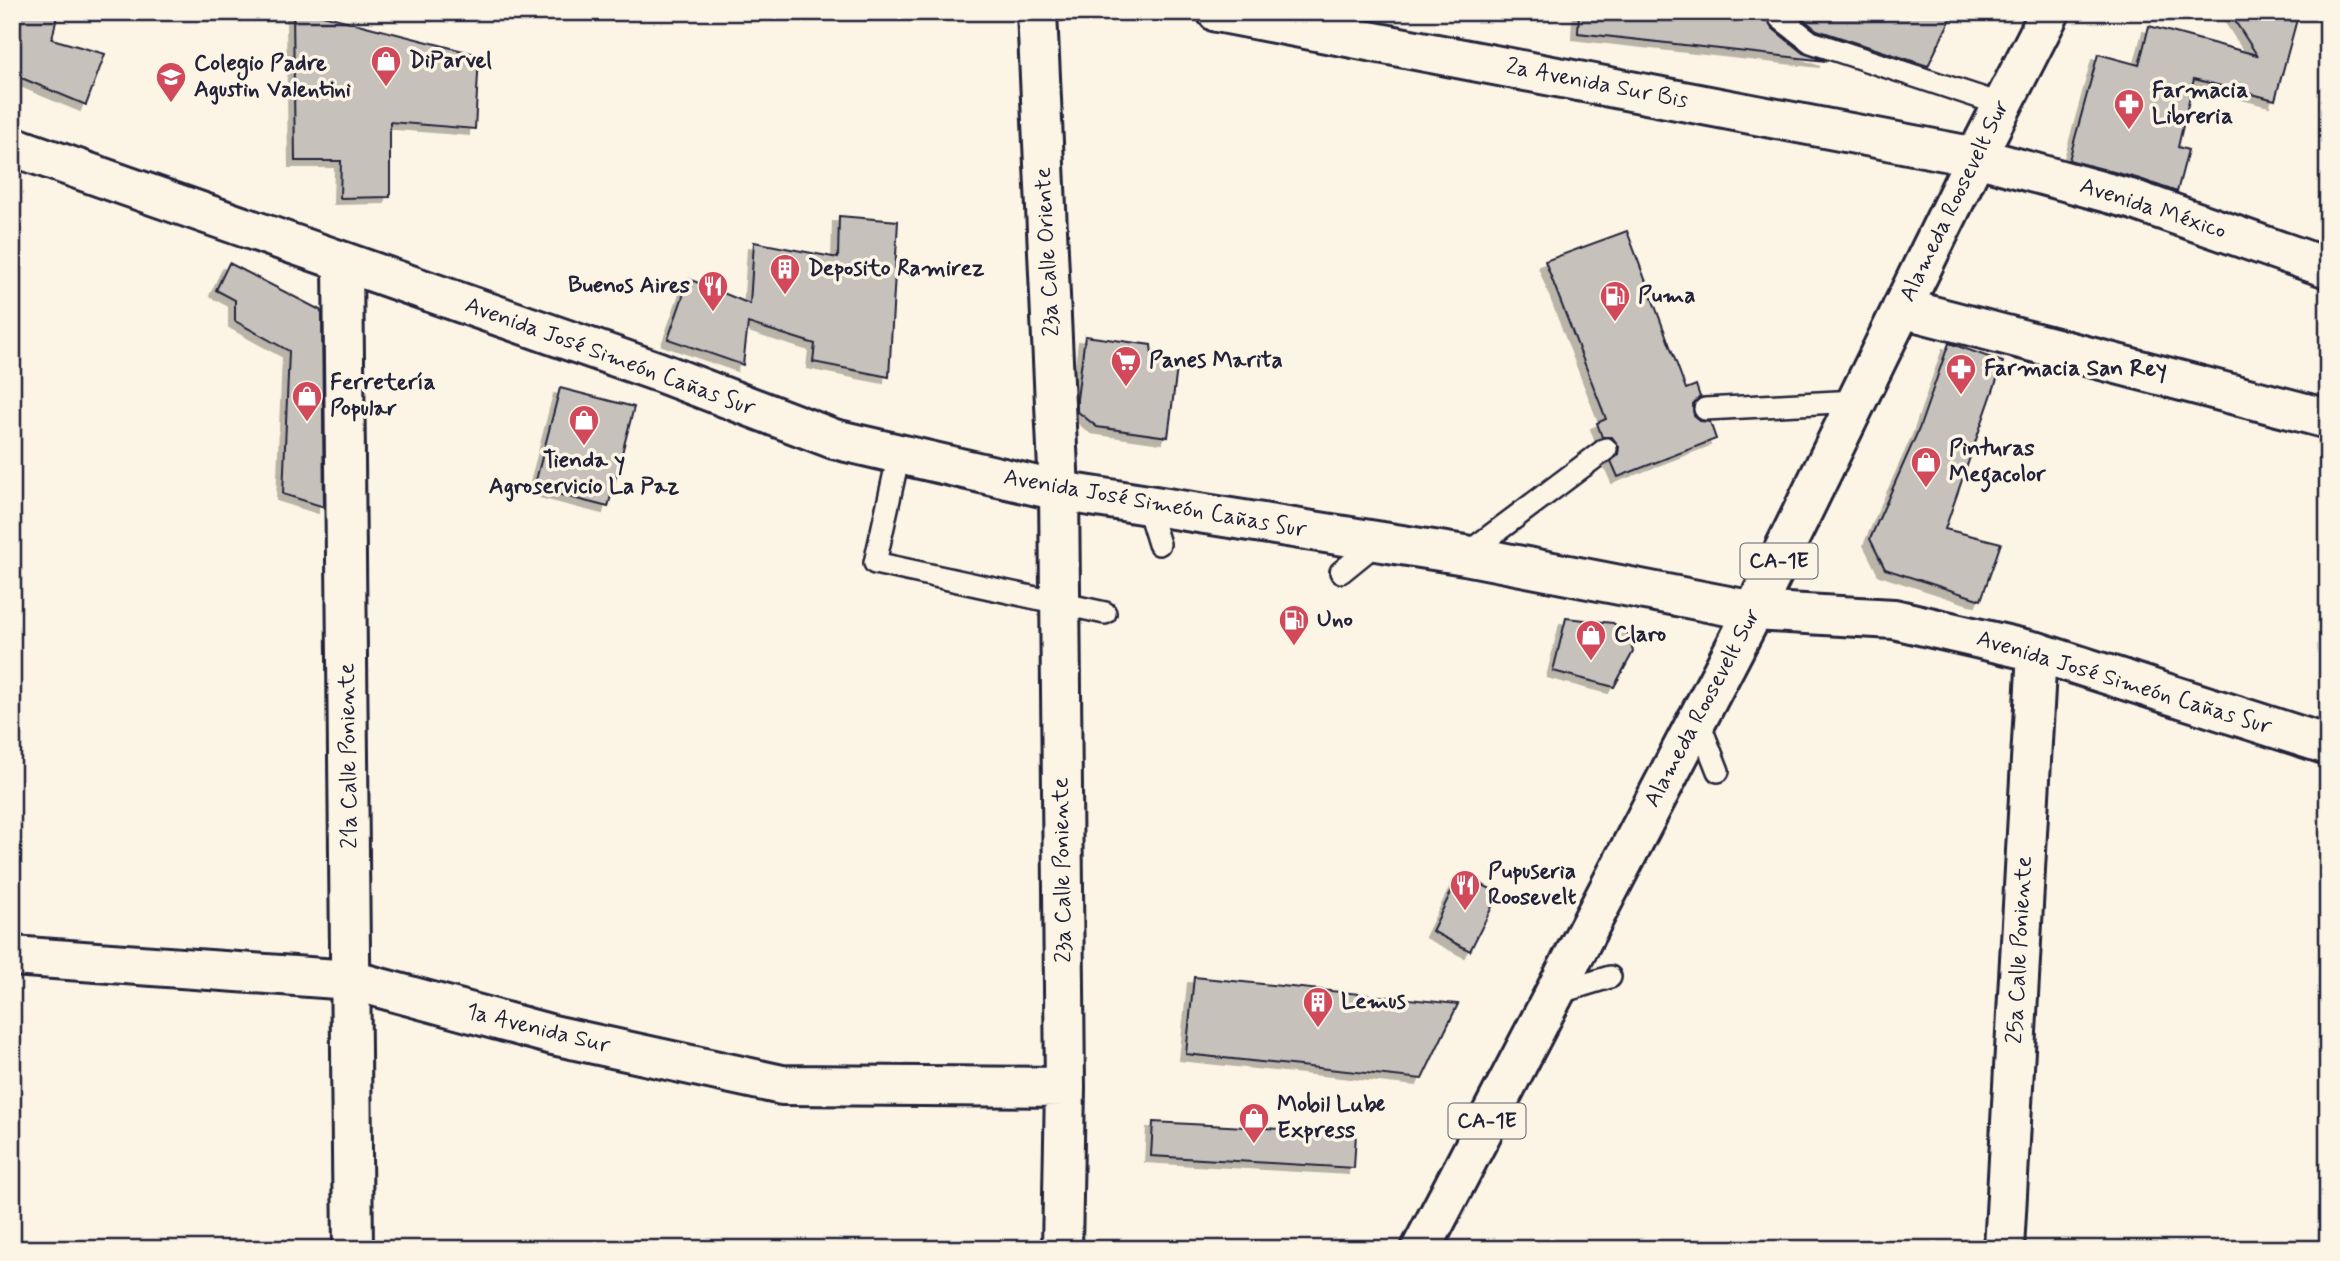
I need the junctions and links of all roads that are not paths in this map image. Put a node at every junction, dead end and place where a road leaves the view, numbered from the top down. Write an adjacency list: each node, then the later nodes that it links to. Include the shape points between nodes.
1 (1037, 12): 16 (main road, 23a Calle Oriente)
2 (1217, 12): 7 (main road, 2a Avenida Sur Bis)
3 (1778, 12): 5 (lane, via 1811,42)
4 (2050, 12): 5 (main road, Alameda Roosevelt Sur / CA-1E)
5 (2003, 105): 7 (main road, Alameda Roosevelt Sur / CA-1E)
6 (12, 146): 8 (main road, Avenida José Simeón Cañas Sur)
7 (1976, 157): 9 (main road, Avenida México, via 2134,200); 10 (main road, Alameda Roosevelt Sur / CA-1E)
8 (343, 262): 15 (main road, Avenida José Simeón Cañas Sur, via 659,372 834,439); 31 (main road, 21a Calle Poniente)
9 (2328, 268)
10 (1902, 308): 11 (main road, Alameda Roosevelt Sur / CA-1E); 13 (main road)
11 (1857, 401): 12 (lane); 23 (main road, Alameda Roosevelt Sur / CA-1E)
12 (1705, 410)
13 (2328, 419)
14 (1606, 449): 20 (lane)
15 (899, 454): 16 (main road, Avenida José Simeón Cañas Sur); 22 (lane, via 875,563)
16 (1059, 491): 17 (main road, Avenida José Simeón Cañas Sur); 22 (main road, 23a Calle Poniente)
17 (1147, 505): 18 (main road, Avenida José Simeón Cañas Sur); 19 (lane)
18 (1378, 542): 20 (main road, Avenida José Simeón Cañas Sur); 21 (lane)
19 (1159, 544)
20 (1465, 555): 23 (main road, Avenida José Simeón Cañas Sur)
21 (1340, 572)
22 (1060, 603): 24 (lane); 33 (main road, 23a Calle Poniente)
23 (1754, 611): 25 (main road, Avenida José Simeón Cañas Sur, via 1894,619); 26 (main road, Alameda Roosevelt Sur / CA-1E)
24 (1105, 612)
25 (2036, 652): 27 (main road, Avenida José Simeón Cañas Sur); 37 (main road, 25a Calle Poniente)
26 (1698, 720): 28 (lane); 32 (main road, Alameda Roosevelt Sur / CA-1E)
27 (2328, 745)
28 (1718, 772)
29 (12, 956): 31 (main road, 1a Avenida Sur)
30 (1610, 977): 32 (lane)
31 (352, 980): 33 (main road, 1a Avenida Sur, via 554,1035 782,1085); 34 (main road, 21a Calle Poniente)
32 (1554, 993): 36 (main road, Alameda Roosevelt Sur / CA-1E)
33 (1065, 1087): 35 (main road, 23a Calle Poniente)
34 (353, 1249)
35 (1062, 1249)
36 (1420, 1249)
37 (2004, 1249)

